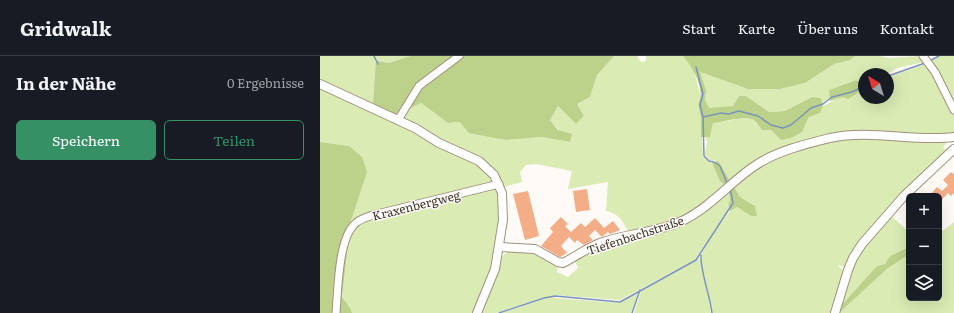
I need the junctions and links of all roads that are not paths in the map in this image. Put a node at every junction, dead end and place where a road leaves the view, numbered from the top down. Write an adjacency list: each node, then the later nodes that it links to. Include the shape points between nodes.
1 (459, 56): 5 (street, via 418,86)
2 (923, 56): 4 (street, via 935,72)
3 (320, 84): 5 (street)
4 (954, 110)
5 (398, 120): 8 (street, via 439,144 479,161 488,168)
6 (954, 137): 9 (street, Tiefenbachstraße, via 841,137 792,150 757,165 684,220 654,231 599,244 563,263 535,249)
7 (954, 149): 12 (street, via 904,196 862,244 852,258)
8 (499, 184): 9 (street, via 503,220); 10 (street, Kraxenbergweg, via 373,215 355,223 346,235)
9 (499, 247): 11 (street, via 490,285)
10 (336, 313)
11 (477, 313)
12 (835, 313)

